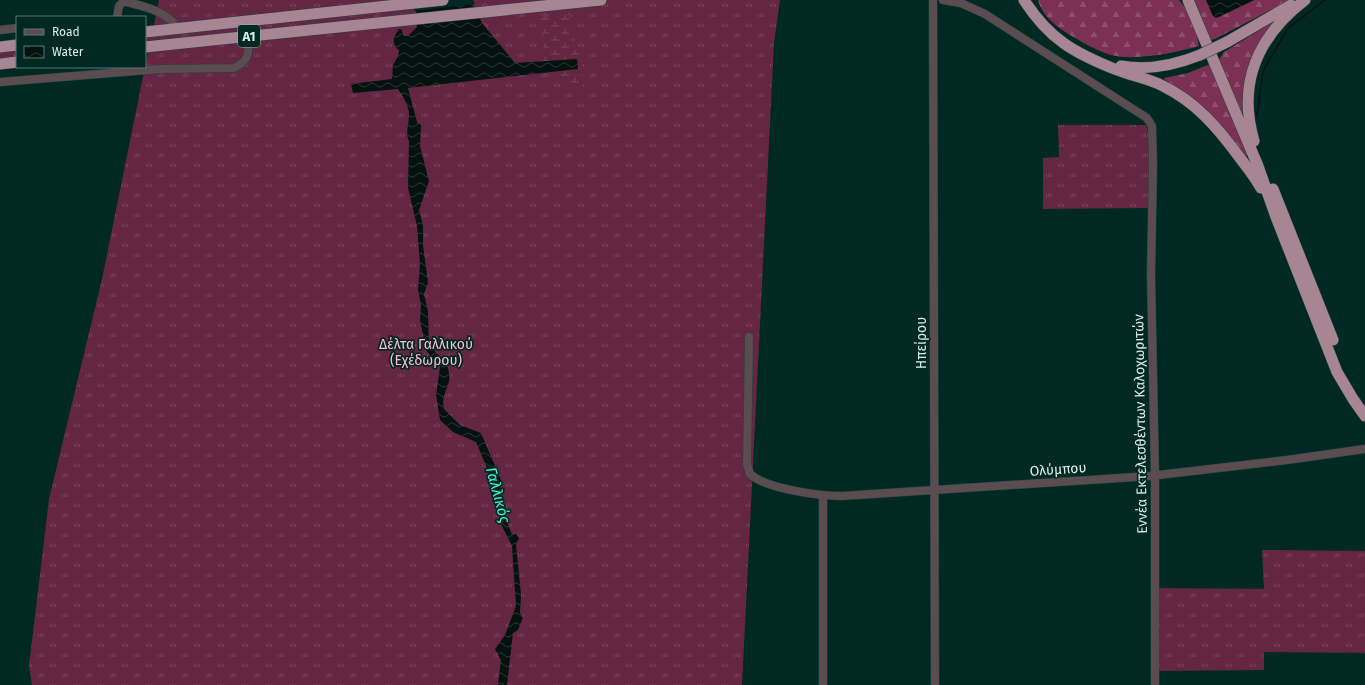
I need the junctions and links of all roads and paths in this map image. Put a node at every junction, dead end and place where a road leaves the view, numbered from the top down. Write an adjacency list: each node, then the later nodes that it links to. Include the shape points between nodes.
1 (443, 0): 11 (highway, Α1)
2 (601, 0): 14 (highway, Α1)
3 (933, 0): 37 (street, Ηπείρου)
4 (943, 0): 36 (street, Εννέα Εκτελεσθέντων Καλοχωριτών, via 961,3 986,14 1147,118 1152,126 1151,275)
5 (1024, 0): 27 (highway, via 1039,22 1065,45)
6 (1188, 0): 31 (highway, via 1258,166)
7 (1300, 0): 27 (highway, bridge, via 1228,42 1172,65 1130,68)
8 (1305, 0): 33 (highway, via 1278,24 1261,49 1251,74 1248,115 1258,155 1346,373)
9 (123, 1): 12 (street); 13 (street, via 153,10 167,17)
10 (293, 10): 11 (highway)
11 (338, 11): 18 (highway, Α1)
12 (117, 16)
13 (168, 23): 17 (highway)
14 (340, 27): 19 (highway); 23 (highway, Α1)
15 (16, 28): 16 (street)
16 (0, 30)
17 (146, 31)
18 (146, 31)
19 (294, 37)
20 (16, 45): 22 (highway)
21 (248, 46): 29 (street, via 248,56 234,68)
22 (0, 47)
23 (146, 48)
24 (146, 48): 25 (highway)
25 (166, 50)
26 (16, 62): 28 (highway)
27 (1103, 63): 31 (highway, via 1162,85 1206,115 1257,181)
28 (0, 64)
29 (123, 69): 30 (street)
30 (0, 82)
31 (1276, 217): 34 (highway, via 1337,372)
32 (749, 337): 38 (street, Ολύμπου, via 747,469 753,477 796,491)
33 (1365, 405)
34 (1365, 416)
35 (1365, 450): 36 (street, Ολύμπου)
36 (1155, 475): 37 (street, Ολύμπου); 41 (street, Εννέα Εκτελεσθέντων Καλοχωριτών)
37 (934, 489): 38 (street, Ολύμπου); 40 (street, Ηπείρου)
38 (823, 496): 39 (street)
39 (823, 685)
40 (935, 685)
41 (1155, 685)

